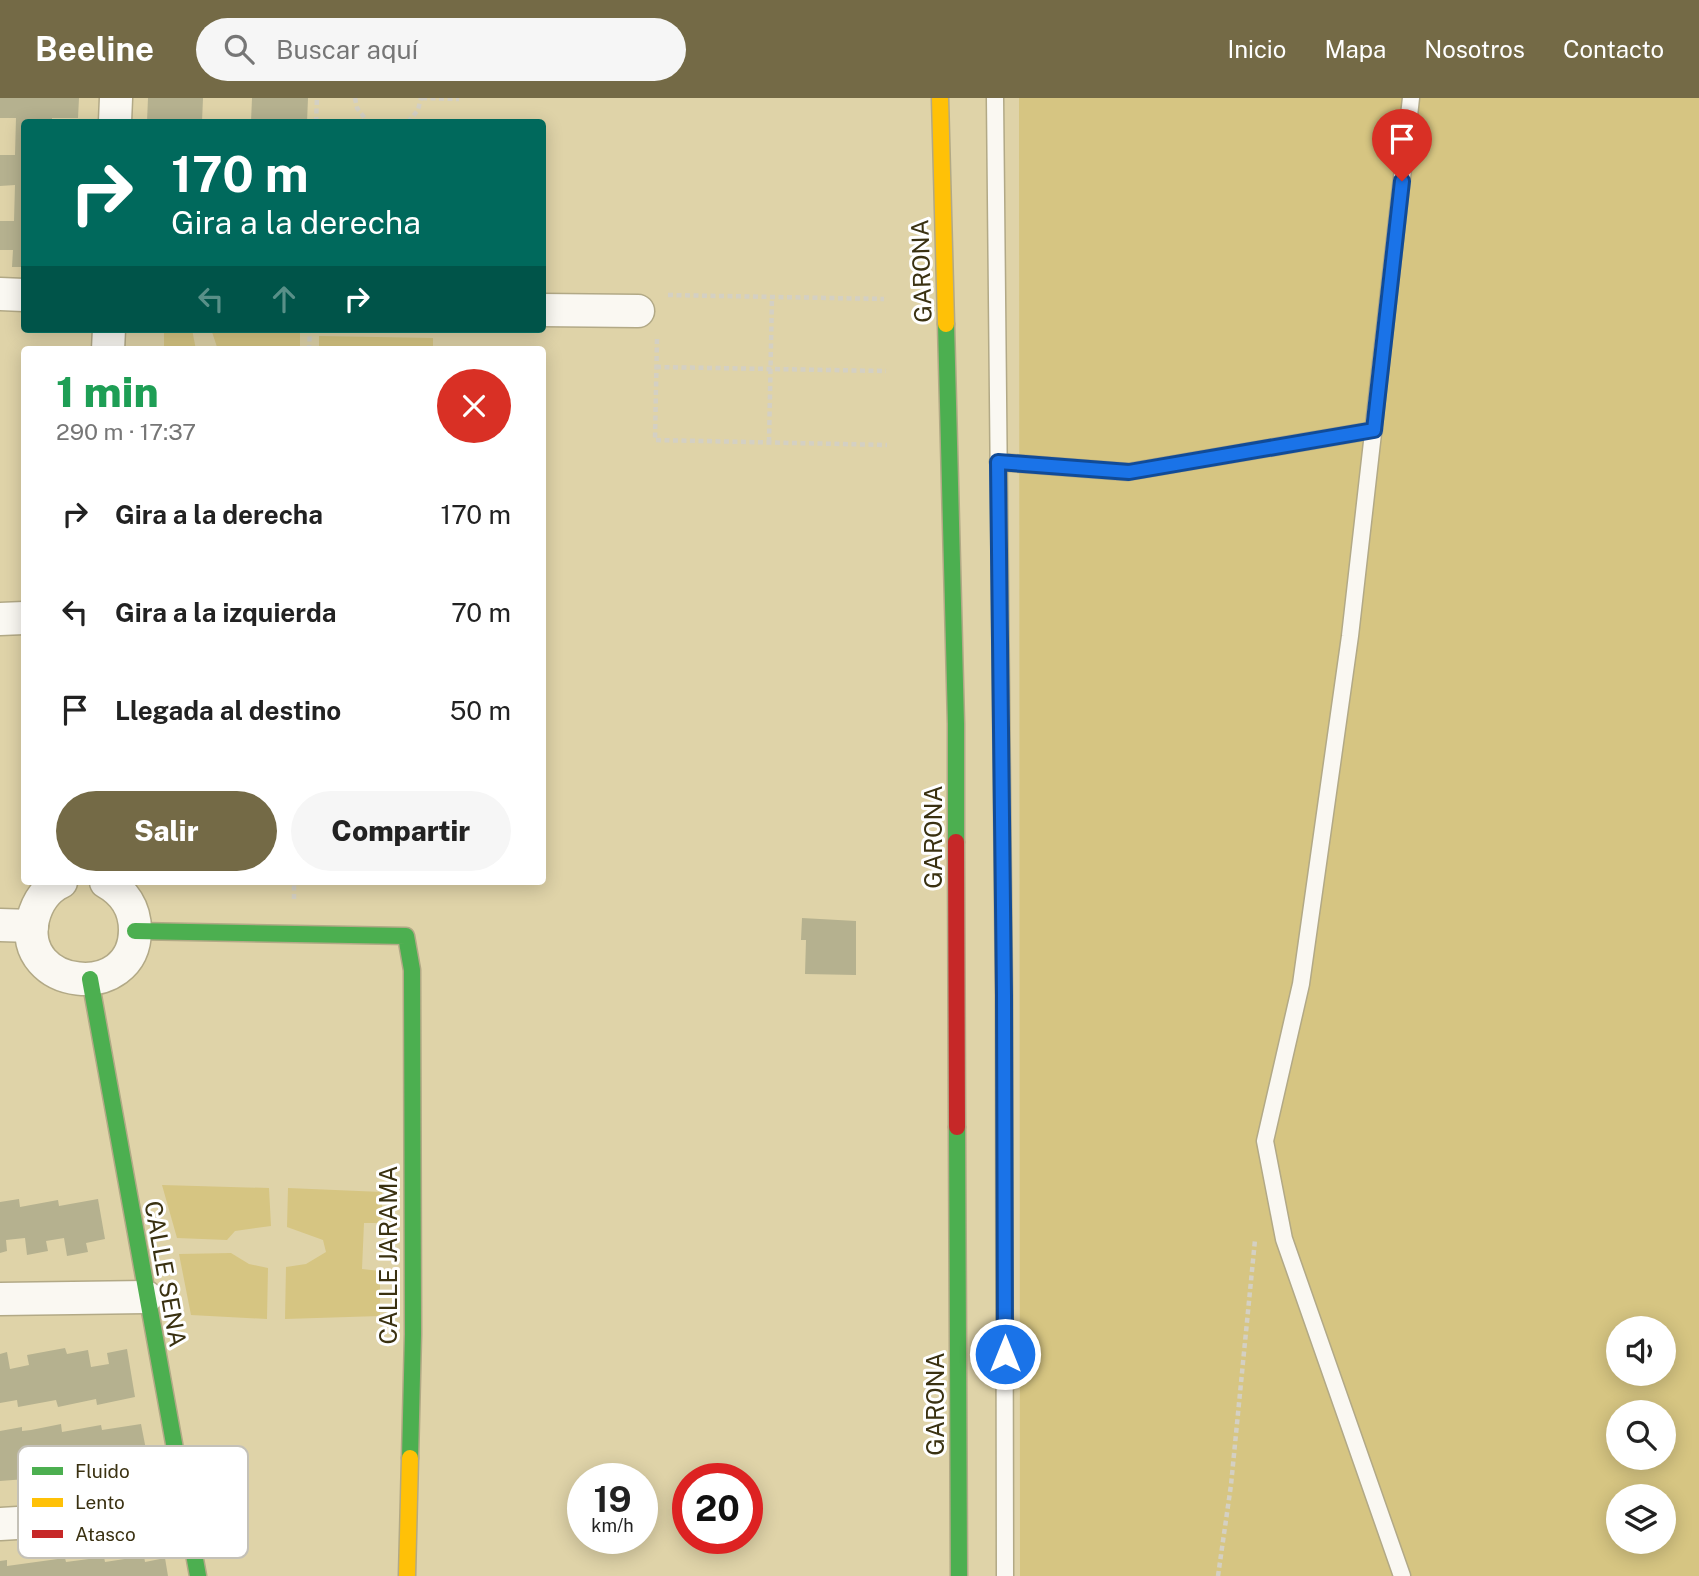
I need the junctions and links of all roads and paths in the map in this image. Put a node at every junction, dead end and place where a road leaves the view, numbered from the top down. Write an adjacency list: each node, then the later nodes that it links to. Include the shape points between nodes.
1 (116, 98): 9 (street)
2 (317, 98): 10 (path)
3 (355, 98): 11 (path, via 356,108)
4 (422, 98): 8 (path); 12 (path)
5 (940, 98): 43 (street, GARONA, via 956,724)
6 (995, 98): 25 (lane)
7 (1411, 98): 22 (lane)
8 (459, 99)
9 (115, 119)
10 (316, 119)
11 (365, 119)
12 (410, 119)
13 (0, 294): 14 (street)
14 (21, 295)
15 (772, 297): 16 (path); 18 (path); 20 (path)
16 (884, 299)
17 (546, 310): 18 (street)
18 (650, 312): 19 (path)
19 (656, 367): 20 (path); 23 (path, via 655,440)
20 (770, 369): 21 (path); 23 (path)
21 (886, 371)
22 (1374, 430): 25 (lane, via 1129,472); 46 (lane, via 1301,984 1265,1141 1284,1239)
23 (769, 442): 24 (path)
24 (887, 444)
25 (998, 462): 44 (lane)
26 (21, 618): 27 (street)
27 (0, 619)
28 (57, 885): 31 (street, via 43,896)
29 (111, 885): 32 (street, via 127,900)
30 (0, 925): 31 (street)
31 (32, 926): 33 (street, via 33,942 51,969 65,977)
32 (135, 930): 33 (street, via 124,961 112,972); 42 (street, CALLE JARAMA, via 406,936 412,970)
33 (90, 979): 35 (street, CALLE SENA)
34 (1255, 1237): 45 (path)
35 (146, 1297): 36 (street); 37 (street, CALLE SENA)
36 (0, 1299)
37 (173, 1446)
38 (18, 1523): 39 (street)
39 (0, 1524)
40 (195, 1558): 41 (street, CALLE SENA)
41 (198, 1576)
42 (407, 1576)
43 (959, 1576)
44 (1005, 1576)
45 (1218, 1576)
46 (1402, 1576)

